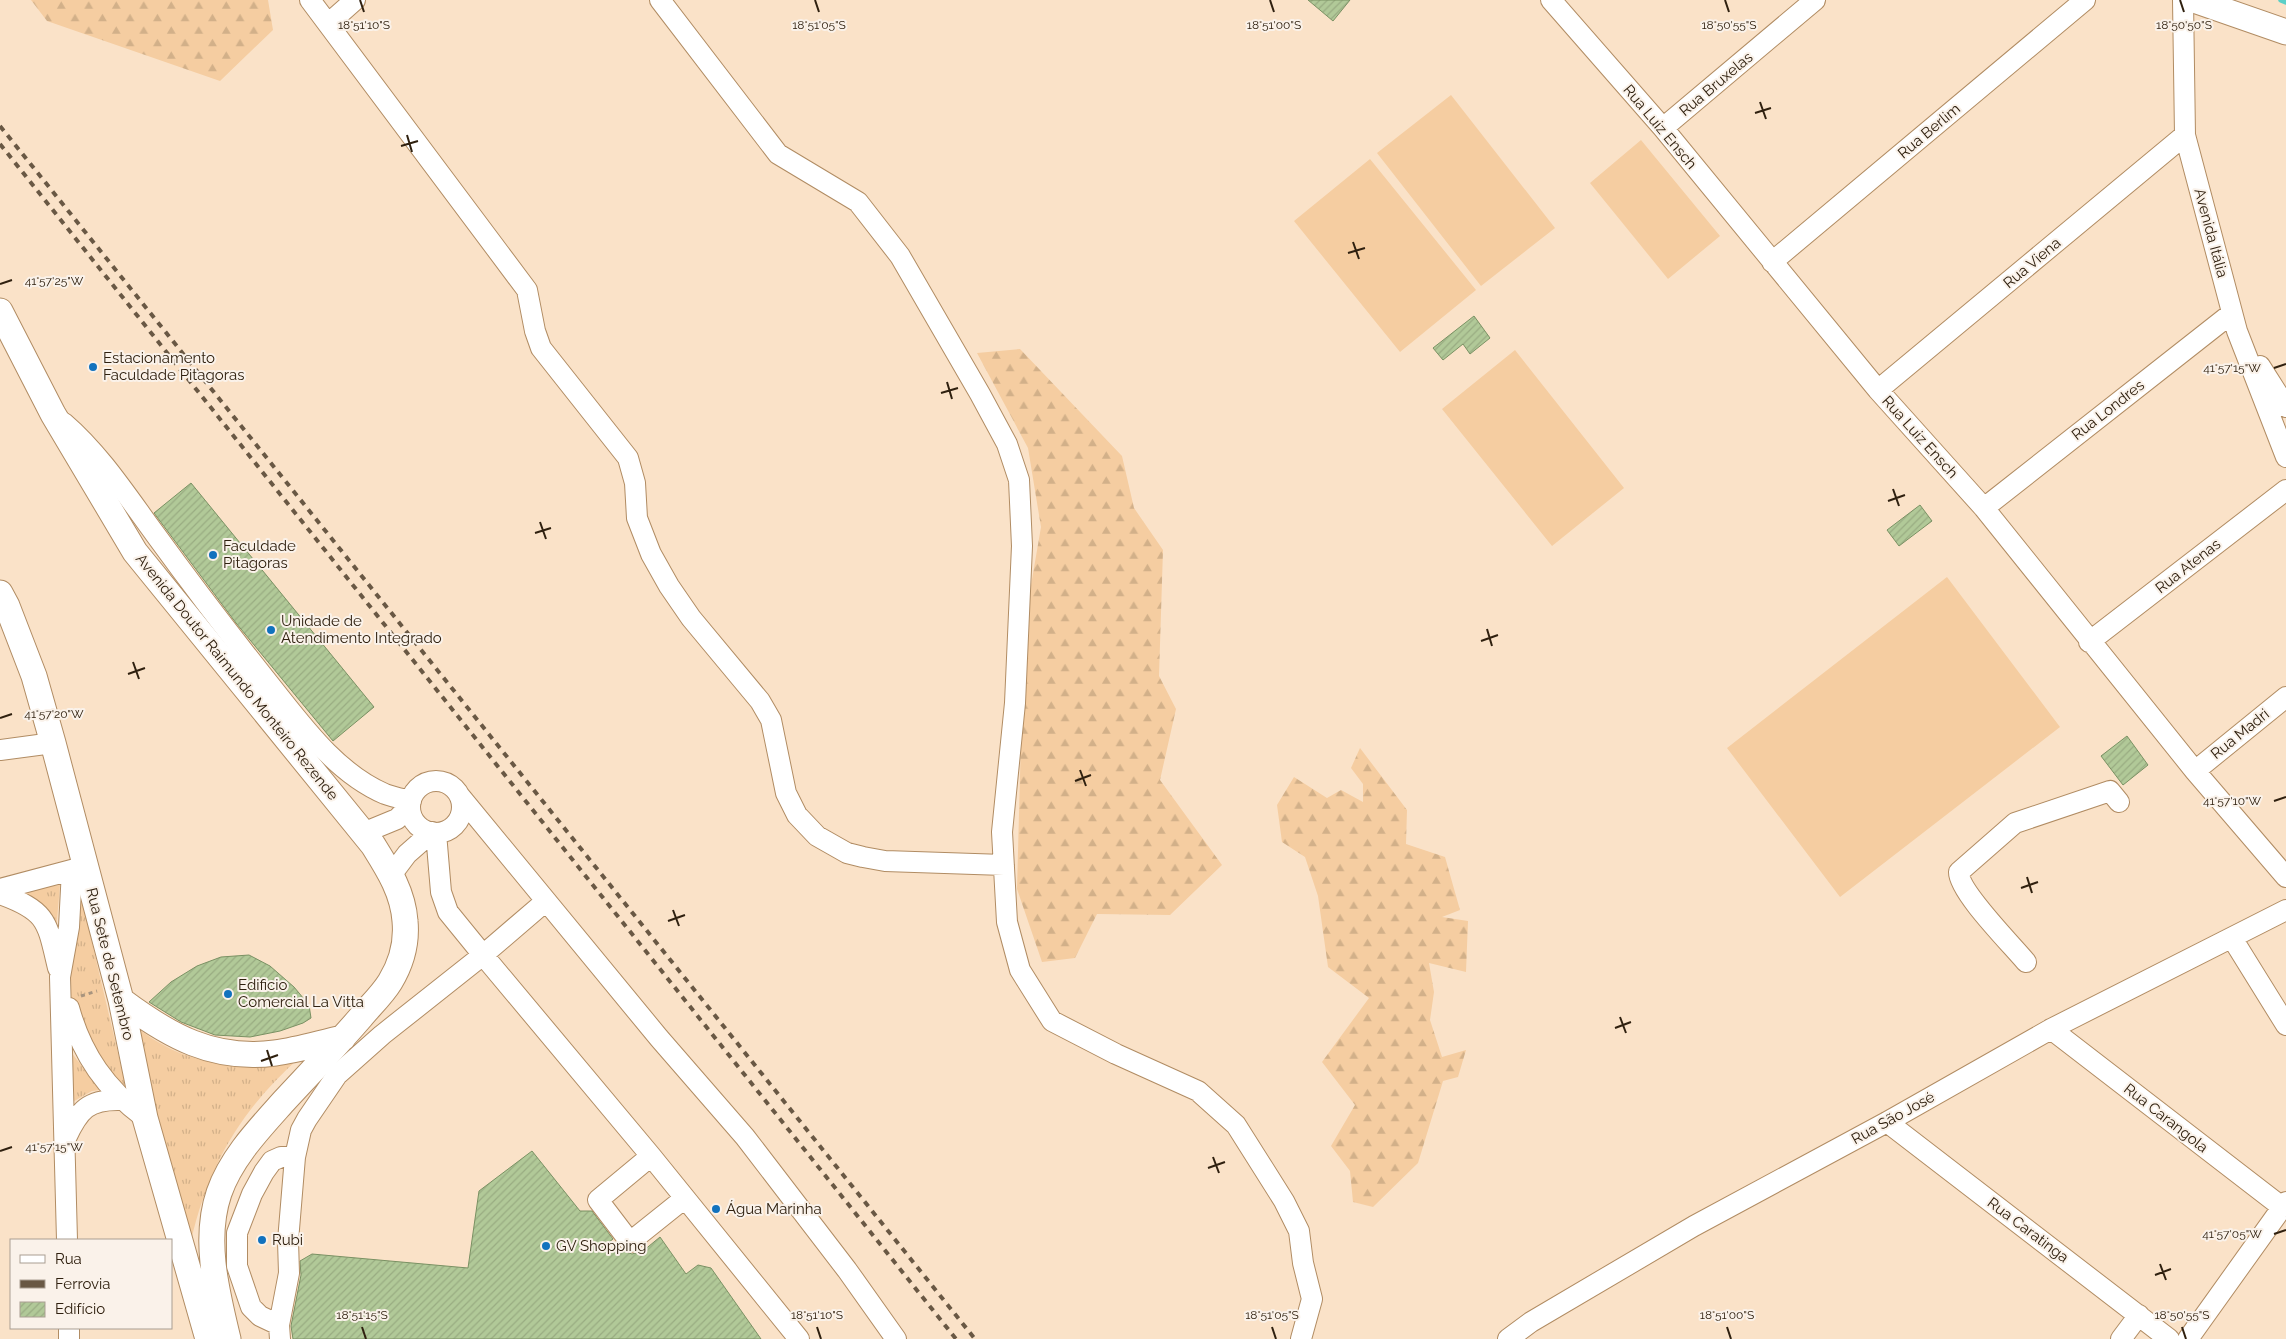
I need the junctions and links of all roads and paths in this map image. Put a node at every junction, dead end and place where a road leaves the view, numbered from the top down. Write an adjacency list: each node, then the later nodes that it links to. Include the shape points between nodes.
1 (310, 0): 9 (street)
2 (354, 0): 9 (street)
3 (660, 0): 33 (street, via 778,154 858,202 868,212 900,256 1007,444 1019,480 1022,546 1015,703 1002,832)
4 (1815, 0): 11 (street, Rua Bruxelas)
5 (2085, 0): 13 (street, Rua Berlim)
6 (2183, 0): 12 (street, Avenida Itália)
7 (2194, 0): 10 (main road)
8 (1555, 2): 11 (street, Rua Luiz Ensch)
9 (328, 24): 33 (street, via 527,290 541,348 628,458 635,482 637,518 651,554 692,618 760,701 771,720 786,793 797,815 817,836 847,853 863,857 885,861)
10 (2286, 32)
11 (1663, 128): 13 (street, Rua Luiz Ensch)
12 (2185, 135): 15 (street, Avenida Itália); 16 (street, Rua Viena)
13 (1772, 262): 16 (street, Rua Luiz Ensch)
14 (0, 310): 18 (main road, Avenida Doutor Raimundo Monteiro Rezende)
15 (2235, 322): 17 (street); 19 (street, Avenida Itália); 21 (street, Rua Londres)
16 (1878, 390): 21 (street, Rua Luiz Ensch)
17 (2286, 407)
18 (53, 414): 30 (street, via 79,436 112,475 181,570 312,737 370,785); 32 (main road, Avenida Doutor Raimundo Monteiro Rezende, via 135,552)
19 (2286, 457)
20 (2286, 490): 23 (street, Rua Atenas)
21 (1984, 508): 23 (street, Rua Luiz Ensch)
22 (0, 592): 25 (main road, Rua Sete de Setembro, via 34,676)
23 (2089, 642): 27 (street, Rua Luiz Ensch)
24 (2286, 697): 27 (street, Rua Madri)
25 (53, 743): 26 (street); 34 (main road, Rua Sete de Setembro)
26 (0, 750)
27 (2195, 771): 36 (street, Rua Luiz Ensch)
28 (459, 795): 30 (street, via 447,783 430,781 416,790); 31 (street, via 458,820 445,831); 39 (street)
29 (2119, 802): 43 (street, via 2110,791 2015,822 1959,872 1958,878 1968,894)
30 (410, 803): 31 (street, via 415,822 420,828); 32 (street, via 397,819)
31 (434, 832): 35 (street, via 407,854); 42 (street, via 441,892 448,912)
32 (363, 833): 35 (main road, Avenida Doutor Raimundo Monteiro Rezende)
33 (1004, 866): 66 (street, via 1007,922 1020,970 1052,1021 1198,1091 1236,1125 1299,1231 1312,1299)
34 (79, 868): 37 (street); 44 (street); 45 (main road, Rua Sete de Setembro)
35 (392, 874): 49 (main road, Avenida Doutor Raimundo Monteiro Rezende, via 405,921 406,936 401,960 389,983)
36 (2286, 877)
37 (0, 889)
38 (0, 894): 44 (street, via 28,905 43,917)
39 (546, 901): 42 (street); 65 (street, via 745,1136)
40 (2286, 910): 41 (street, Rua São José)
41 (2232, 938): 47 (street); 48 (street, Rua São José)
42 (483, 955): 54 (street); 55 (street, via 337,1075 301,1130)
43 (2026, 962)
44 (60, 977): 46 (street); 53 (street)
45 (110, 996): 46 (path); 49 (main road, via 180,1039 221,1052 239,1055 277,1053); 51 (main road, Rua Sete de Setembro)
46 (66, 1000): 50 (street, via 85,1054)
47 (2286, 1025)
48 (2051, 1029): 52 (street, Rua São José); 57 (street, Rua Carangola)
49 (343, 1038): 63 (main road, via 257,1131 237,1158 219,1194 213,1251 216,1287)
50 (121, 1100): 51 (street); 53 (street, via 100,1101 82,1111)
51 (145, 1118): 62 (main road, Rua Sete de Setembro)
52 (1887, 1122): 59 (street, Rua Caratinga); 61 (street, Rua São José, via 1694,1226)
53 (65, 1140): 58 (street)
54 (651, 1156): 56 (street); 56 (street, via 598,1200 630,1242)
55 (296, 1157): 60 (street, via 288,1241 289,1273); 60 (street, via 280,1156 272,1161 237,1233 237,1266 251,1306)
56 (685, 1198): 64 (street)
57 (2284, 1205): 69 (street)
58 (67, 1239)
59 (2139, 1314): 67 (street); 68 (street, Rua Caratinga)
60 (280, 1332)
61 (1518, 1336)
62 (208, 1339)
63 (228, 1339)
64 (799, 1339)
65 (896, 1339)
66 (1301, 1339)
67 (2121, 1339)
68 (2169, 1339)
69 (2188, 1339)

